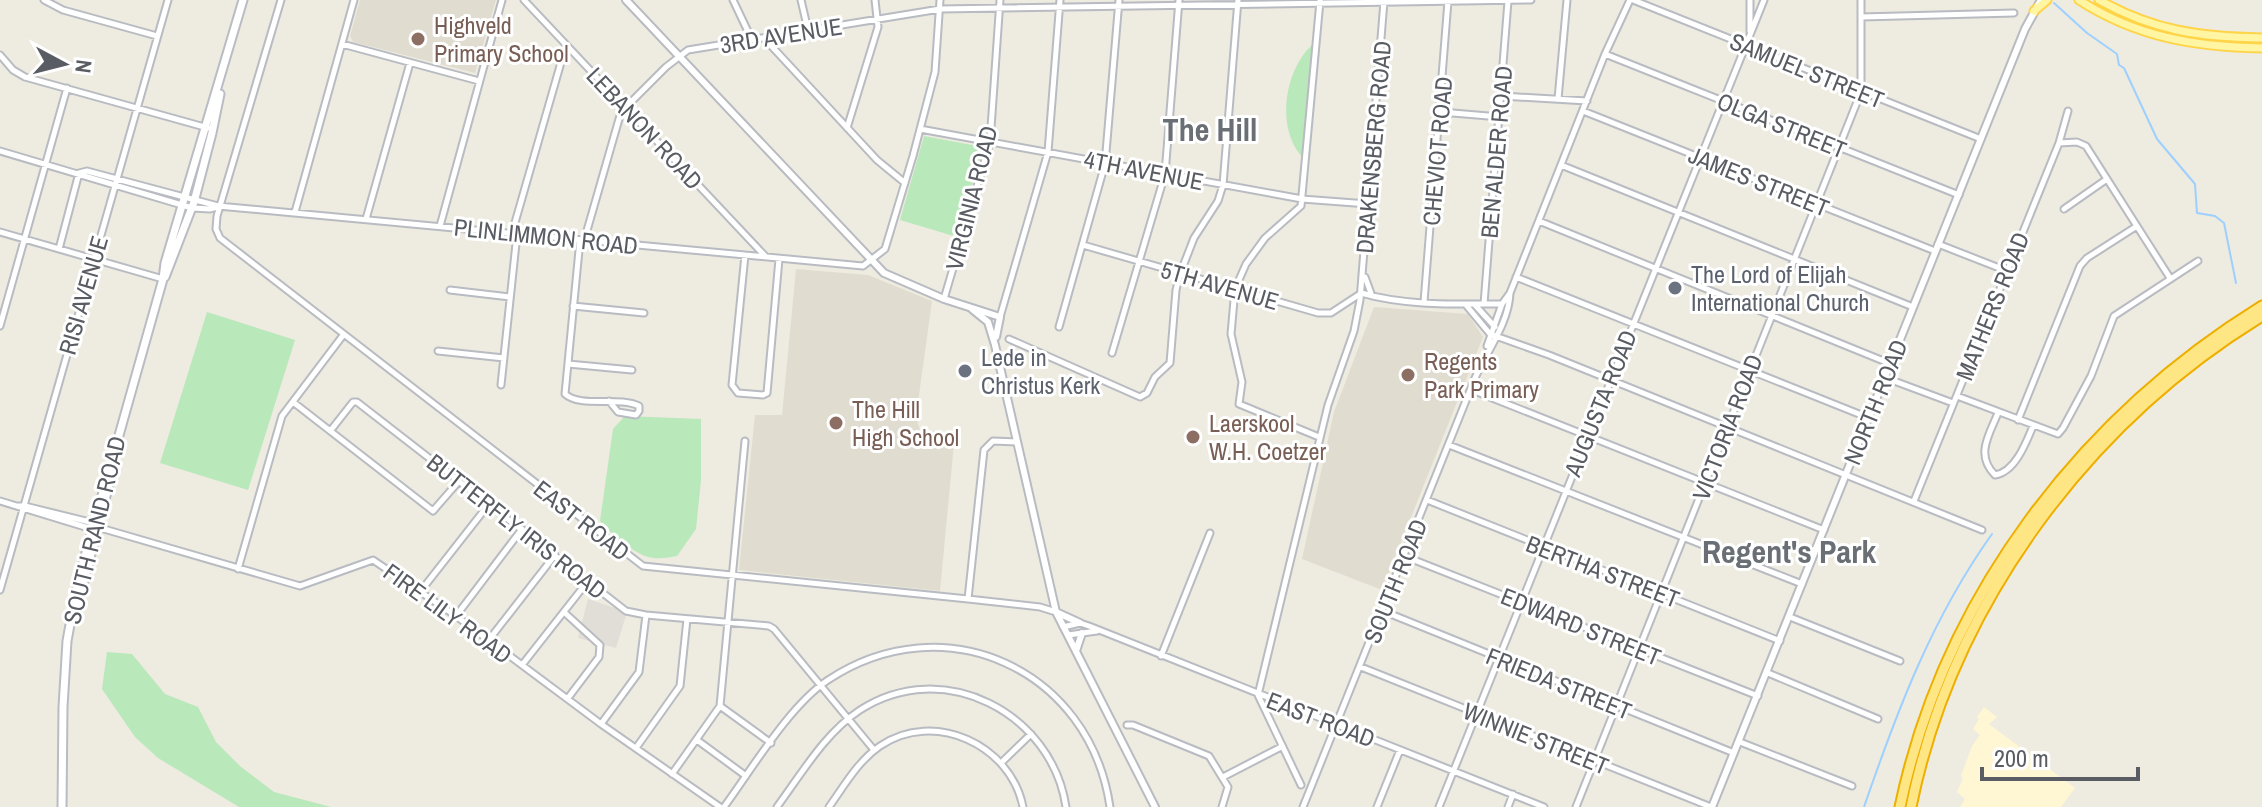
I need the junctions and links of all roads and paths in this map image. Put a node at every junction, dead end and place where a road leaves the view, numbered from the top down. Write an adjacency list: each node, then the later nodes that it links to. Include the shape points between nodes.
1 (44, 0): 37 (street)
2 (168, 0): 37 (street, RISI AVENUE)
3 (243, 0): 62 (main road, SOUTH RAND ROAD)
4 (281, 0): 88 (street)
5 (354, 0): 41 (street)
6 (502, 0): 49 (street)
7 (524, 0): 42 (street, LEBANON ROAD)
8 (626, 0): 47 (street)
9 (733, 0): 40 (street)
10 (801, 0): 35 (street)
11 (875, 0): 34 (street)
12 (940, 0): 31 (street)
13 (1531, 0): 24 (street, 3RD AVENUE)
14 (1567, 0): 53 (street)
15 (1631, 0): 43 (street, SAMUEL STREET); 45 (street, SOUTH ROAD)
16 (1750, 0): 36 (street)
17 (1764, 0): 36 (street, AUGUSTA ROAD)
18 (1861, 0): 33 (street)
19 (2079, 0): 44 (main road, via 2150,35 2213,47)
20 (2099, 0): 39 (main road, via 2179,32)
21 (1320, 1): 22 (street, 3RD AVENUE); 26 (street, 3RD AVENUE); 83 (street)
22 (1384, 1): 23 (street, 3RD AVENUE); 87 (street, DRAKENSBERG ROAD)
23 (1448, 1): 24 (street, 3RD AVENUE); 60 (street, CHEVIOT ROAD)
24 (1508, 1): 52 (street, BEN ALDER ROAD)
25 (1179, 2): 26 (street, 3RD AVENUE); 28 (street, 3RD AVENUE); 76 (street)
26 (1238, 2): 80 (street)
27 (1060, 3): 28 (street, 3RD AVENUE); 29 (street, 3RD AVENUE); 70 (street)
28 (1119, 3): 72 (street)
29 (1000, 4): 31 (street, 3RD AVENUE); 66 (street, VIRGINIA ROAD)
30 (2039, 4): 65 (street, NORTH ROAD)
31 (940, 9): 34 (street, 3RD AVENUE); 64 (street, via 935,72)
32 (2014, 13): 33 (street)
33 (1861, 17): 51 (street)
34 (878, 19): 35 (street, 3RD AVENUE); 63 (street)
35 (808, 30): 38 (street, 3RD AVENUE)
36 (1751, 33): 43 (street, AUGUSTA ROAD)
37 (157, 36): 57 (street, RISI AVENUE)
38 (764, 37): 40 (street, 3RD AVENUE); 63 (street)
39 (2262, 38)
40 (752, 40): 47 (street, 3RD AVENUE)
41 (342, 44): 48 (street); 90 (street)
42 (566, 45): 56 (street, LEBANON ROAD); 97 (street)
43 (1745, 45): 51 (street, SAMUEL STREET); 54 (street, AUGUSTA ROAD)
44 (2262, 48)
45 (1605, 54): 54 (street, OLGA STREET); 55 (street, SOUTH ROAD)
46 (0, 55): 50 (street, via 18,74)
47 (678, 55): 56 (street, 3RD AVENUE); 108 (street)
48 (410, 63): 49 (street); 92 (street)
49 (479, 81): 94 (street)
50 (67, 88): 57 (street); 73 (street)
51 (1861, 92): 65 (street, SAMUEL STREET); 68 (street, VICTORIA ROAD)
52 (1502, 96): 53 (street); 61 (street, BEN ALDER ROAD)
53 (1558, 99): 55 (street)
54 (1723, 100): 68 (street, OLGA STREET); 71 (street, AUGUSTA ROAD)
55 (1587, 101): 58 (street, SOUTH ROAD)
56 (624, 106): 99 (street); 104 (street, LEBANON ROAD)
57 (136, 107): 62 (street); 77 (street, RISI AVENUE)
58 (1583, 111): 71 (street, JAMES STREET); 74 (street, SOUTH ROAD)
59 (2068, 111): 67 (street, MATHERS ROAD)
60 (1441, 112): 61 (street); 125 (street, CHEVIOT ROAD)
61 (1500, 117): 126 (street, BEN ALDER ROAD)
62 (209, 128): 84 (main road, SOUTH RAND ROAD); 86 (main road, SOUTH RAND ROAD)
63 (847, 128): 79 (street)
64 (920, 129): 66 (street, 4TH AVENUE); 79 (street)
65 (1982, 139): 82 (street, NORTH ROAD)
66 (990, 142): 70 (street, 4TH AVENUE); 124 (street, VIRGINIA ROAD)
67 (2059, 143): 78 (street, via 2083,143); 113 (street, MATHERS ROAD)
68 (1839, 148): 82 (street, OLGA STREET); 85 (street, VICTORIA ROAD)
69 (0, 151): 73 (street)
70 (1048, 152): 72 (street, 4TH AVENUE); 137 (street)
71 (1699, 157): 85 (street, JAMES STREET); 91 (street, AUGUSTA ROAD)
72 (1105, 164): 76 (street, 4TH AVENUE); 100 (street)
73 (45, 165): 75 (street); 98 (street)
74 (1561, 165): 91 (street); 93 (street, SOUTH ROAD)
75 (79, 173): 77 (street, PLINLIMMON ROAD); 81 (street); 102 (street)
76 (1165, 174): 80 (street, 4TH AVENUE); 109 (street)
77 (116, 179): 81 (street, RISI AVENUE); 84 (street, PLINLIMMON ROAD)
78 (2107, 179): 89 (street); 95 (street)
79 (905, 183): 108 (street, via 885,249)
80 (1223, 185): 83 (street, 4TH AVENUE); 114 (street)
81 (114, 187): 84 (street); 105 (street, RISI AVENUE)
82 (1959, 195): 101 (street, NORTH ROAD)
83 (1302, 199): 87 (street, 4TH AVENUE); 118 (street, via 1298,210 1254,253)
84 (183, 201): 86 (street, PLINLIMMON ROAD); 116 (main road, SOUTH RAND ROAD)
85 (1817, 203): 101 (street, JAMES STREET); 107 (street, VICTORIA ROAD)
86 (193, 204): 88 (street, PLINLIMMON ROAD); 116 (main road, SOUTH RAND ROAD)
87 (1368, 204): 111 (street, DRAKENSBERG ROAD)
88 (219, 206): 90 (street, PLINLIMMON ROAD); 142 (street, EAST ROAD, via 220,238)
89 (2064, 209)
90 (295, 212): 92 (street, PLINLIMMON ROAD)
91 (1677, 212): 107 (street); 112 (street, AUGUSTA ROAD)
92 (366, 219): 94 (street, PLINLIMMON ROAD)
93 (1539, 221): 112 (street); 115 (street, SOUTH ROAD)
94 (440, 226): 97 (street, PLINLIMMON ROAD)
95 (2137, 226): 117 (street); 162 (street, via 2080,266)
96 (0, 232): 98 (street)
97 (514, 233): 99 (street, PLINLIMMON ROAD); 121 (street)
98 (24, 239): 102 (street); 139 (street)
99 (582, 241): 103 (street, PLINLIMMON ROAD); 130 (street)
100 (1083, 245): 109 (street, 5TH AVENUE); 140 (street)
101 (1937, 248): 113 (street, JAMES STREET); 132 (street, NORTH ROAD)
102 (59, 249): 105 (street)
103 (745, 255): 104 (street, PLINLIMMON ROAD); 106 (street, via 732,385 738,393 767,393)
104 (766, 257): 106 (street, PLINLIMMON ROAD)
105 (93, 258): 116 (street); 179 (street, RISI AVENUE)
106 (779, 259): 108 (street, PLINLIMMON ROAD, via 857,267)
107 (1794, 259): 132 (street); 135 (street, VICTORIA ROAD)
108 (872, 261): 124 (street, via 891,278)
109 (1140, 261): 114 (street, 5TH AVENUE); 146 (street)
110 (2198, 261): 117 (street)
111 (1363, 268): 122 (street, DRAKENSBERG ROAD); 123 (street)
112 (1654, 269): 135 (street); 138 (street, AUGUSTA ROAD)
113 (2007, 271): 156 (street, MATHERS ROAD)
114 (1180, 274): 118 (street, 5TH AVENUE); 143 (street, via 1170,363 1141,396)
115 (1516, 277): 120 (street, SOUTH ROAD); 138 (street)
116 (164, 278): 180 (main road, SOUTH RAND ROAD)
117 (2170, 278): 163 (street, via 2114,316 2091,376 2058,434)
118 (1235, 289): 122 (street, 5TH AVENUE, via 1325,314); 167 (street, via 1231,334 1242,382 1239,404)
119 (450, 290): 121 (street)
120 (1510, 293): 127 (street, SOUTH ROAD); 141 (street, SOUTH ROAD)
121 (510, 297): 147 (street)
122 (1359, 297): 123 (street); 167 (street, via 1354,331)
123 (1375, 297): 125 (street)
124 (944, 299): 133 (street)
125 (1424, 302): 128 (street)
126 (1484, 304): 127 (street); 129 (street)
127 (1502, 304): 141 (street, SOUTH ROAD)
128 (1466, 305): 129 (street); 141 (street)
129 (1475, 305): 141 (street)
130 (573, 306): 134 (street); 148 (street)
131 (2262, 306): 267 (highway, via 2136,400 2074,463 2020,532 1945,667)
132 (1913, 307): 149 (street, NORTH ROAD)
133 (972, 309): 137 (street); 144 (street, via 988,322)
134 (644, 313)
135 (1771, 316): 149 (street); 151 (street, VICTORIA ROAD)
136 (2262, 316): 268 (highway, via 2194,363 2133,415 2044,514 1966,643 1936,715)
137 (1000, 317): 144 (street)
138 (1632, 324): 151 (street); 153 (street, AUGUSTA ROAD)
139 (0, 326)
140 (1059, 327)
141 (1496, 333): 153 (street); 155 (street, SOUTH ROAD)
142 (344, 334): 158 (street); 190 (street, EAST ROAD, via 638,564)
143 (1009, 339)
144 (995, 345): 169 (street)
145 (438, 351): 147 (street)
146 (1112, 353)
147 (504, 358): 154 (street)
148 (568, 364): 150 (street); 157 (street, via 568,398)
149 (1891, 364): 152 (street, NORTH ROAD)
150 (632, 370)
151 (1749, 370): 161 (street); 164 (street, VICTORIA ROAD)
152 (1886, 378): 159 (street); 161 (street, NORTH ROAD)
153 (1610, 380): 164 (street); 166 (street, AUGUSTA ROAD)
154 (501, 385)
155 (1472, 389): 166 (street); 170 (street, SOUTH ROAD)
156 (1957, 396): 159 (street, MATHERS ROAD); 160 (street)
157 (609, 401): 157 (street, via 618,412 639,411 633,403)
158 (293, 402): 165 (street); 189 (street, via 282,416)
159 (1953, 403): 177 (street, MATHERS ROAD)
160 (1998, 413): 162 (street); 163 (street, via 1983,452 1995,475 2022,451)
161 (1869, 418): 171 (street, NORTH ROAD)
162 (2018, 420): 163 (street)
163 (2033, 426)
164 (1728, 427): 171 (street); 173 (street, VICTORIA ROAD)
165 (331, 430): 172 (street, BUTTERFLY IRIS ROAD, via 357,402); 172 (street, via 433,511)
166 (1588, 435): 173 (street); 174 (street, AUGUSTA ROAD)
167 (1320, 437): 222 (street)
168 (745, 441): 190 (street)
169 (1018, 442): 196 (street, via 993,441 984,450); 199 (street)
170 (1449, 445): 174 (street); 175 (street, SOUTH ROAD)
171 (1845, 475): 177 (street); 182 (street, NORTH ROAD)
172 (459, 481): 178 (street, BUTTERFLY IRIS ROAD)
173 (1706, 483): 182 (street); 185 (street, VICTORIA ROAD)
174 (1565, 491): 185 (street); 186 (street, AUGUSTA ROAD)
175 (1427, 500): 186 (street, BERTHA STREET); 188 (street, SOUTH ROAD)
176 (0, 501): 179 (street, FIRE LILY ROAD)
177 (1914, 501): 183 (street)
178 (489, 504): 181 (street, BUTTERFLY IRIS ROAD); 194 (street)
179 (22, 507): 180 (street, FIRE LILY ROAD); 193 (street, RISI AVENUE)
180 (96, 527): 189 (street, FIRE LILY ROAD); 251 (main road, SOUTH RAND ROAD, via 67,649)
181 (522, 529): 187 (street, BUTTERFLY IRIS ROAD); 202 (street)
182 (1824, 530): 192 (street, NORTH ROAD)
183 (1982, 530)
184 (1210, 533): 215 (street)
185 (1684, 538): 192 (street); 195 (street, VICTORIA ROAD)
186 (1543, 547): 195 (street, BERTHA STREET); 197 (street, AUGUSTA ROAD)
187 (555, 555): 191 (street, BUTTERFLY IRIS ROAD); 211 (street)
188 (1404, 556): 197 (street, EDWARD STREET); 198 (street, SOUTH ROAD)
189 (238, 569): 194 (street, FIRE LILY ROAD, via 300,586 373,560)
190 (733, 577): 196 (street, EAST ROAD); 205 (street)
191 (588, 581): 200 (street); 201 (street, BUTTERFLY IRIS ROAD, via 626,611)
192 (1802, 584): 203 (street, NORTH ROAD)
193 (0, 590)
194 (420, 592): 202 (street, FIRE LILY ROAD)
195 (1661, 594): 212 (street, BERTHA STREET); 213 (street, VICTORIA ROAD)
196 (968, 599): 199 (street, EAST ROAD)
197 (1521, 602): 213 (street, EDWARD STREET); 216 (street, AUGUSTA ROAD)
198 (1383, 611): 216 (street, FRIEDA STREET); 219 (street, SOUTH ROAD)
199 (1056, 612): 206 (street); 207 (street)
200 (565, 613): 218 (street); 224 (street, via 600,645 599,657)
201 (646, 615): 204 (street, BUTTERFLY IRIS ROAD); 230 (street, via 639,672)
202 (456, 616): 211 (street, FIRE LILY ROAD)
203 (1790, 617): 212 (street, NORTH ROAD); 217 (street)
204 (687, 619): 205 (street, BUTTERFLY IRIS ROAD); 238 (street, via 680,686)
205 (729, 622): 221 (street, BUTTERFLY IRIS ROAD, via 774,629); 226 (street)
206 (1080, 623): 207 (street); 208 (street, EAST ROAD)
207 (1063, 627): 210 (street)
208 (1098, 631): 209 (street, EAST ROAD); 215 (street, EAST ROAD)
209 (1082, 633): 210 (street, EAST ROAD); 214 (street)
210 (1067, 635): 214 (street)
211 (488, 641): 218 (street, FIRE LILY ROAD)
212 (1780, 641): 220 (street, NORTH ROAD)
213 (1638, 650): 223 (street, EDWARD STREET); 225 (street, VICTORIA ROAD)
214 (1076, 651): 258 (street)
215 (1161, 656): 222 (street, EAST ROAD)
216 (1497, 658): 225 (street, FRIEDA STREET); 227 (street, AUGUSTA ROAD)
217 (1900, 661)
218 (522, 666): 224 (street, FIRE LILY ROAD)
219 (1361, 667): 227 (street, WINNIE STREET); 232 (street, SOUTH ROAD)
220 (1768, 673): 223 (street, NORTH ROAD); 229 (street)
221 (821, 685): 228 (street, BUTTERFLY IRIS ROAD); 236 (street); 257 (street, via 887,652 925,647 974,651 997,659 1038,681 1069,711 1105,778)
222 (1258, 695): 232 (street, EAST ROAD); 237 (street)
223 (1758, 696): 235 (street, NORTH ROAD)
224 (568, 698): 230 (street, FIRE LILY ROAD)
225 (1616, 705): 241 (street, FRIEDA STREET); 242 (street, VICTORIA ROAD)
226 (720, 706): 234 (street); 236 (street)
227 (1476, 715): 242 (street, WINNIE STREET); 244 (street, AUGUSTA ROAD)
228 (849, 718): 233 (street, via 910,691 956,691 1012,715); 239 (street, BUTTERFLY IRIS ROAD); 253 (street, via 834,730)
229 (1878, 719)
230 (601, 724): 238 (street, FIRE LILY ROAD)
231 (1127, 725): 247 (street, via 1209,756)
232 (1336, 726): 240 (street, EAST ROAD); 260 (street, SOUTH ROAD)
233 (1031, 734): 243 (street); 256 (street, via 1058,772)
234 (697, 740): 245 (street); 246 (street)
235 (1740, 742): 241 (street, NORTH ROAD); 249 (street)
236 (771, 743): 246 (street)
237 (1281, 747): 247 (street); 248 (street)
238 (636, 748): 245 (street, FIRE LILY ROAD)
239 (874, 750): 243 (street, via 905,734 944,733 969,739); 254 (street)
240 (1400, 750): 244 (street, EAST ROAD); 261 (street)
241 (1735, 753): 266 (street, NORTH ROAD)
242 (1594, 761): 265 (street, VICTORIA ROAD); 266 (street, WINNIE STREET)
243 (1001, 763): 255 (street, via 1020,790)
244 (1453, 771): 250 (street, EAST ROAD); 262 (street, AUGUSTA ROAD)
245 (672, 774): 252 (street, FIRE LILY ROAD)
246 (746, 776): 252 (street)
247 (1223, 777): 259 (street, via 1228,789)
248 (1301, 785)
249 (1852, 786)
250 (1513, 794): 263 (street); 264 (street, EAST ROAD)
251 (62, 807)
252 (722, 807)
253 (777, 807)
254 (829, 807)
255 (1023, 807)
256 (1066, 807)
257 (1110, 807)
258 (1155, 807)
259 (1222, 807)
260 (1303, 807)
261 (1377, 807)
262 (1439, 807)
263 (1508, 807)
264 (1544, 807)
265 (1576, 807)
266 (1712, 807)
267 (1900, 807)
268 (1911, 807)

